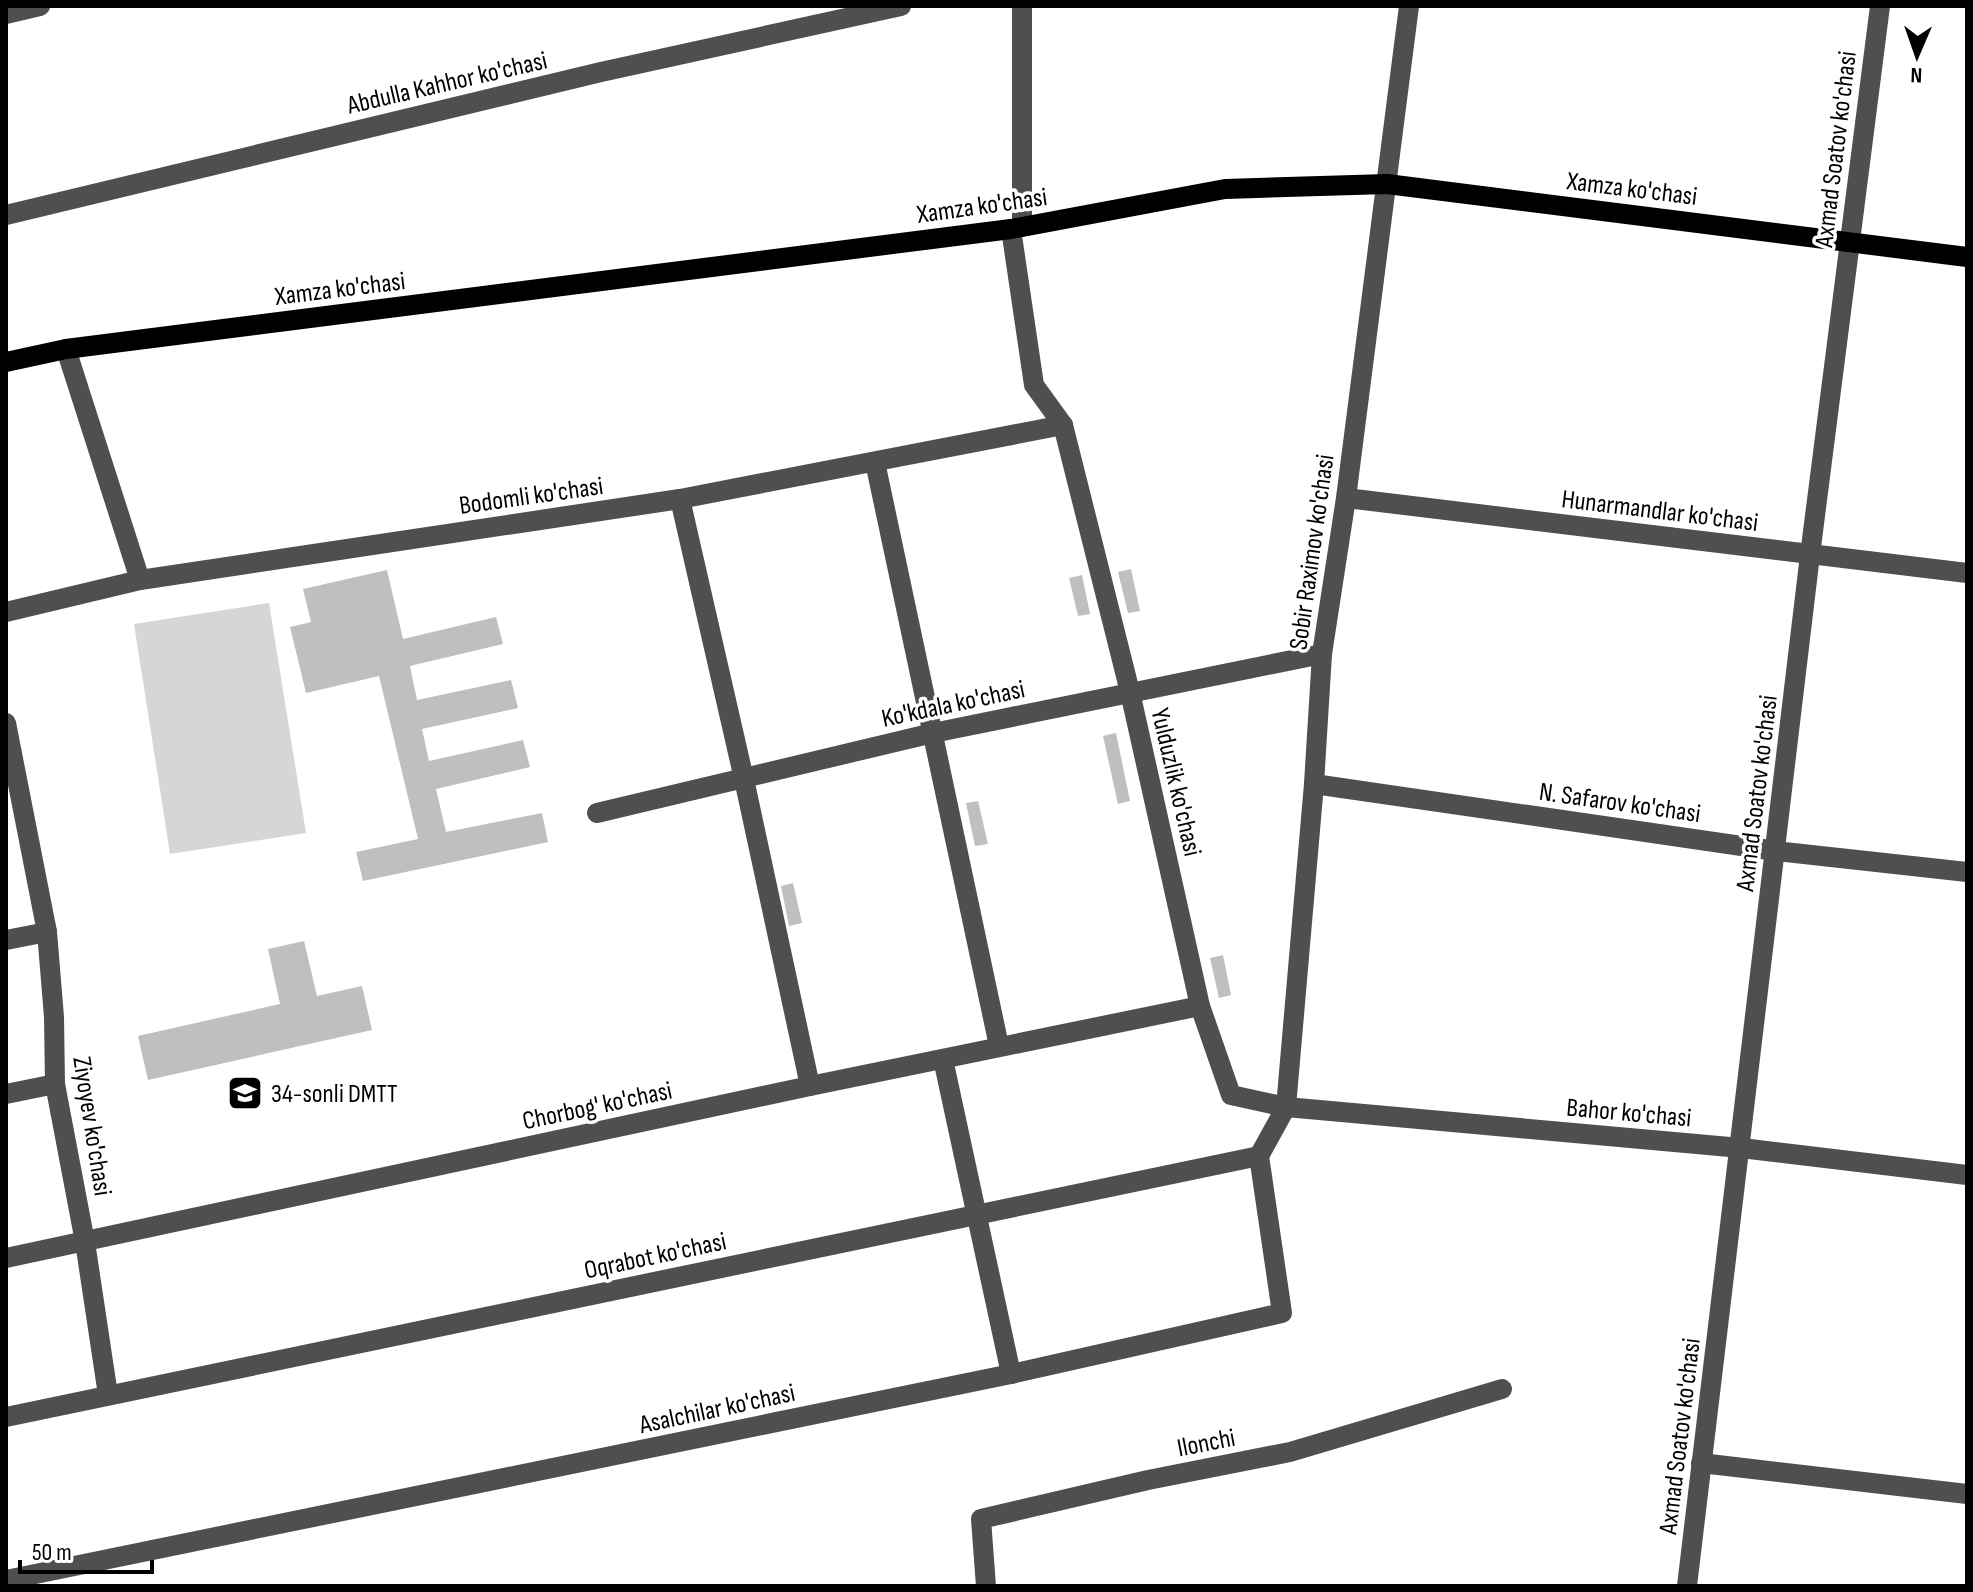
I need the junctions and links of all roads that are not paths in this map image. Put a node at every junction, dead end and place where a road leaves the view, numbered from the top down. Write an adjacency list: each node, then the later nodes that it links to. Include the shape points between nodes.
1 (40, 6): 6 (street)
2 (1022, 6): 9 (street)
3 (1409, 6): 7 (street, Sobir Raximov ko'chasi)
4 (1880, 6): 10 (street, Axmad Soatov ko'chasi)
5 (890, 7): 8 (street, Abdulla Kahhor ko'chasi)
6 (6, 14)
7 (1387, 184): 9 (main road, Xamza ko'chasi, via 1225,189); 10 (main road, Xamza ko'chasi); 16 (street, Sobir Raximov ko'chasi)
8 (6, 215)
9 (1017, 228): 12 (main road, Xamza ko'chasi); 14 (street, via 1034,385)
10 (1849, 241): 11 (main road, Xamza ko'chasi); 18 (street, Axmad Soatov ko'chasi)
11 (1967, 257)
12 (66, 349): 13 (main road, Xamza ko'chasi); 20 (street)
13 (6, 362)
14 (1063, 425): 15 (street, Bodomli ko'chasi); 23 (street, Yulduzlik ko'chasi)
15 (875, 462): 17 (street, Bodomli ko'chasi); 25 (street)
16 (1346, 498): 18 (street, Hunarmandlar ko'chasi); 22 (street, Sobir Raximov ko'chasi)
17 (680, 499): 20 (street, Bodomli ko'chasi); 27 (street)
18 (1810, 555): 19 (street, Hunarmandlar ko'chasi); 30 (street, Axmad Soatov ko'chasi)
19 (1967, 573)
20 (140, 580): 21 (street, Bodomli ko'chasi)
21 (6, 612)
22 (1322, 654): 23 (street, Ko'kdala ko'chasi); 28 (street, Sobir Raximov ko'chasi)
23 (1130, 692): 25 (street, Ko'kdala ko'chasi); 34 (street, Yulduzlik ko'chasi)
24 (6, 723): 26 (street, Ziyoyev ko'chasi)
25 (933, 733): 27 (street, Ko'kdala ko'chasi); 35 (street)
26 (10, 771): 32 (street, Ziyoyev ko'chasi)
27 (744, 779): 29 (street, Ko'kdala ko'chasi); 38 (street)
28 (1314, 784): 30 (street, N. Safarov ko'chasi); 40 (street, Sobir Raximov ko'chasi)
29 (597, 813)
30 (1776, 851): 31 (street, N. Safarov ko'chasi); 41 (street, Axmad Soatov ko'chasi)
31 (1967, 872)
32 (47, 932): 33 (street); 37 (street, Ziyoyev ko'chasi)
33 (6, 940)
34 (1200, 1006): 35 (street, Chorbog' ko'chasi); 40 (street, Yulduzlik ko'chasi, via 1231,1095)
35 (999, 1046): 36 (street, Chorbog' ko'chasi)
36 (943, 1059): 38 (street, Chorbog' ko'chasi); 44 (street)
37 (55, 1084): 39 (street); 45 (street, Ziyoyev ko'chasi)
38 (810, 1086): 45 (street, Chorbog' ko'chasi)
39 (6, 1094)
40 (1286, 1107): 41 (street, Bahor ko'chasi); 42 (street)
41 (1741, 1148): 43 (street, Bahor ko'chasi); 51 (street, Axmad Soatov ko'chasi)
42 (1259, 1156): 44 (street, Oqrabot ko'chasi); 47 (street, Asalchilar ko'chasi, via 1282,1313)
43 (1967, 1175)
44 (976, 1214): 47 (street); 49 (street, Oqrabot ko'chasi)
45 (85, 1242): 46 (street, Chorbog' ko'chasi); 49 (street, Ziyoyev ko'chasi)
46 (6, 1258)
47 (1011, 1374): 53 (street, Asalchilar ko'chasi)
48 (1502, 1389): 54 (street, Ilonchi, via 1290,1452 981,1519)
49 (108, 1395): 50 (street, Oqrabot ko'chasi)
50 (6, 1417)
51 (1701, 1463): 52 (street); 55 (street, Axmad Soatov ko'chasi)
52 (1967, 1494)
53 (6, 1580)
54 (986, 1586)
55 (1687, 1586)

